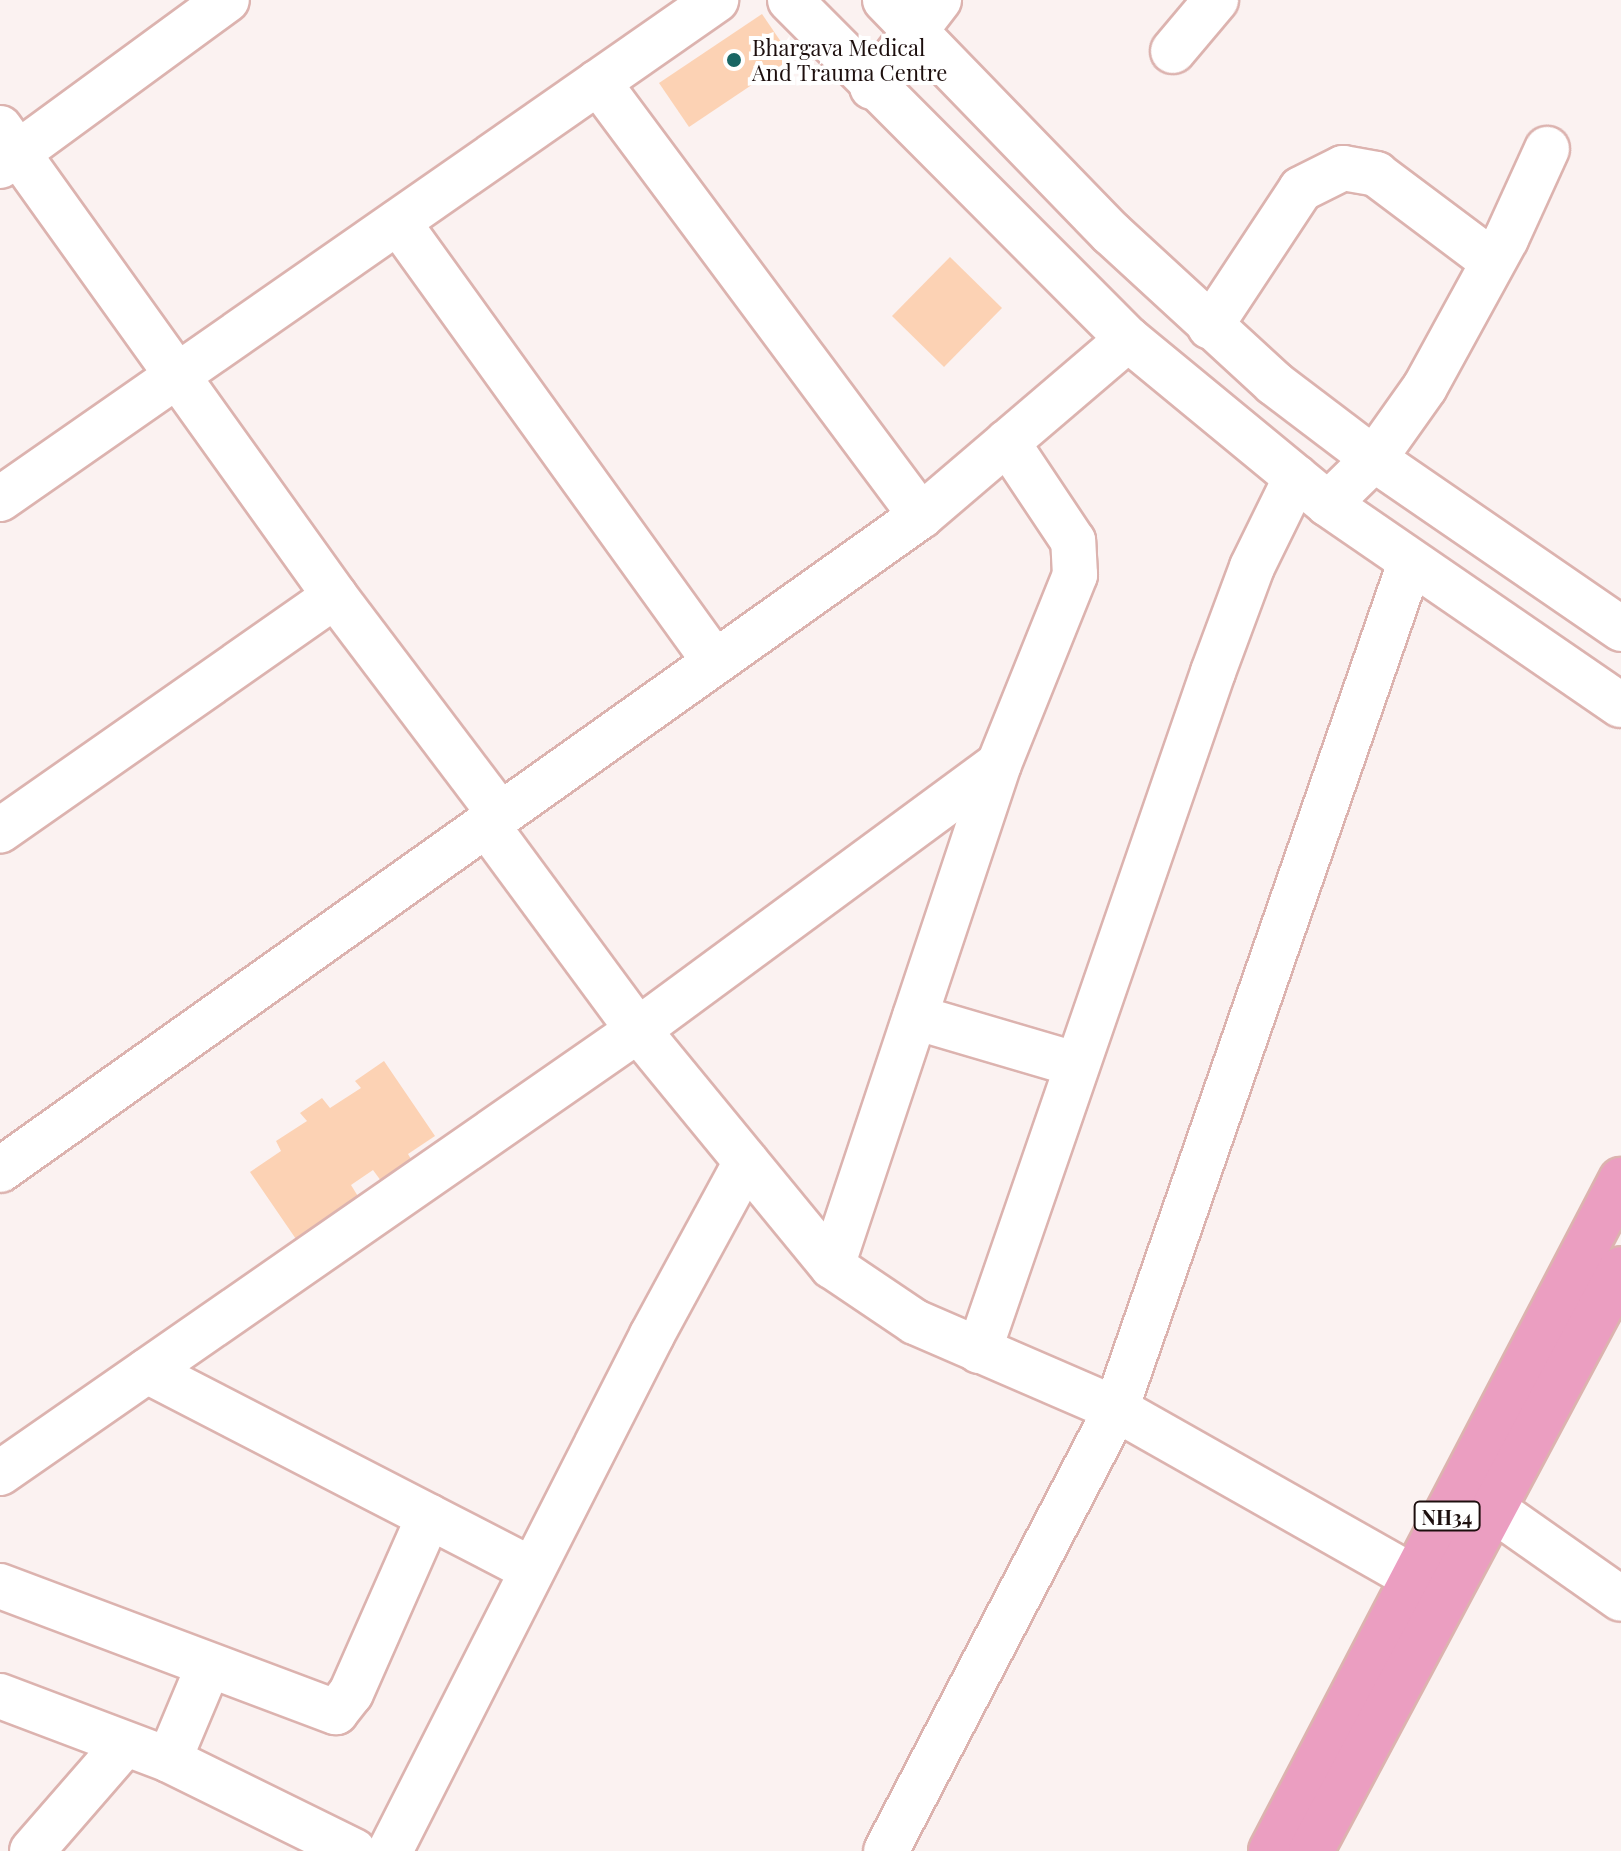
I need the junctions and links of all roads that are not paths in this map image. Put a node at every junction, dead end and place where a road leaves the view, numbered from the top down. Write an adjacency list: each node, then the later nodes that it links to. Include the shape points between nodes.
1 (227, 0): 10 (street)
2 (716, 0): 8 (street)
3 (790, 0): 9 (street)
4 (885, 0): 6 (street)
5 (1216, 0): 7 (street)
6 (927, 16): 9 (street); 14 (street, via 1111,233)
7 (1173, 51)
8 (598, 82): 12 (street); 22 (street)
9 (872, 87): 15 (street)
10 (6, 149): 16 (street)
11 (1547, 149): 13 (street)
12 (398, 222): 16 (street); 26 (street)
13 (1493, 262): 14 (street, via 1376,174 1343,168 1301,189); 18 (street, via 1425,387)
14 (1210, 327): 18 (street)
15 (1128, 339): 17 (street); 19 (street)
16 (176, 377): 20 (street); 24 (street)
17 (1007, 442): 22 (street); 28 (street, via 1073,541 1075,575)
18 (1374, 459): 21 (street); 25 (street)
19 (1296, 477): 21 (street); 33 (street, via 1252,567)
20 (0, 499)
21 (1328, 504): 23 (street)
22 (921, 516): 26 (street)
23 (1410, 563): 27 (street); 41 (street)
24 (335, 596): 29 (street); 30 (street)
25 (1621, 629)
26 (715, 662): 29 (street)
27 (1621, 705)
28 (999, 764): 31 (street); 32 (street)
29 (493, 819): 32 (street); 34 (street)
30 (0, 831)
31 (915, 1017): 33 (street); 37 (street)
32 (638, 1030): 35 (street); 40 (street)
33 (1075, 1064): 39 (street)
34 (5, 1156)
35 (746, 1162): 37 (street); 45 (street)
36 (1621, 1180): 46 (highway, NH34)
37 (832, 1266): 39 (street, via 915,1322)
38 (1621, 1269): 43 (highway, NH34)
39 (979, 1351): 41 (street)
40 (147, 1371): 42 (street); 44 (street)
41 (1116, 1409): 46 (street); 56 (street)
42 (0, 1473)
43 (1493, 1509): 48 (street); 58 (highway, NH34)
44 (429, 1516): 45 (street); 49 (street, via 351,1693 336,1712)
45 (532, 1570): 55 (street)
46 (1415, 1578): 57 (highway, NH34)
47 (0, 1586): 49 (street)
48 (1621, 1599)
49 (208, 1667): 52 (street)
50 (0, 1696): 51 (street)
51 (124, 1745): 52 (street); 54 (street)
52 (169, 1760): 53 (street)
53 (338, 1848)
54 (32, 1851)
55 (390, 1851)
56 (886, 1851)
57 (1271, 1851)
58 (1311, 1851)

